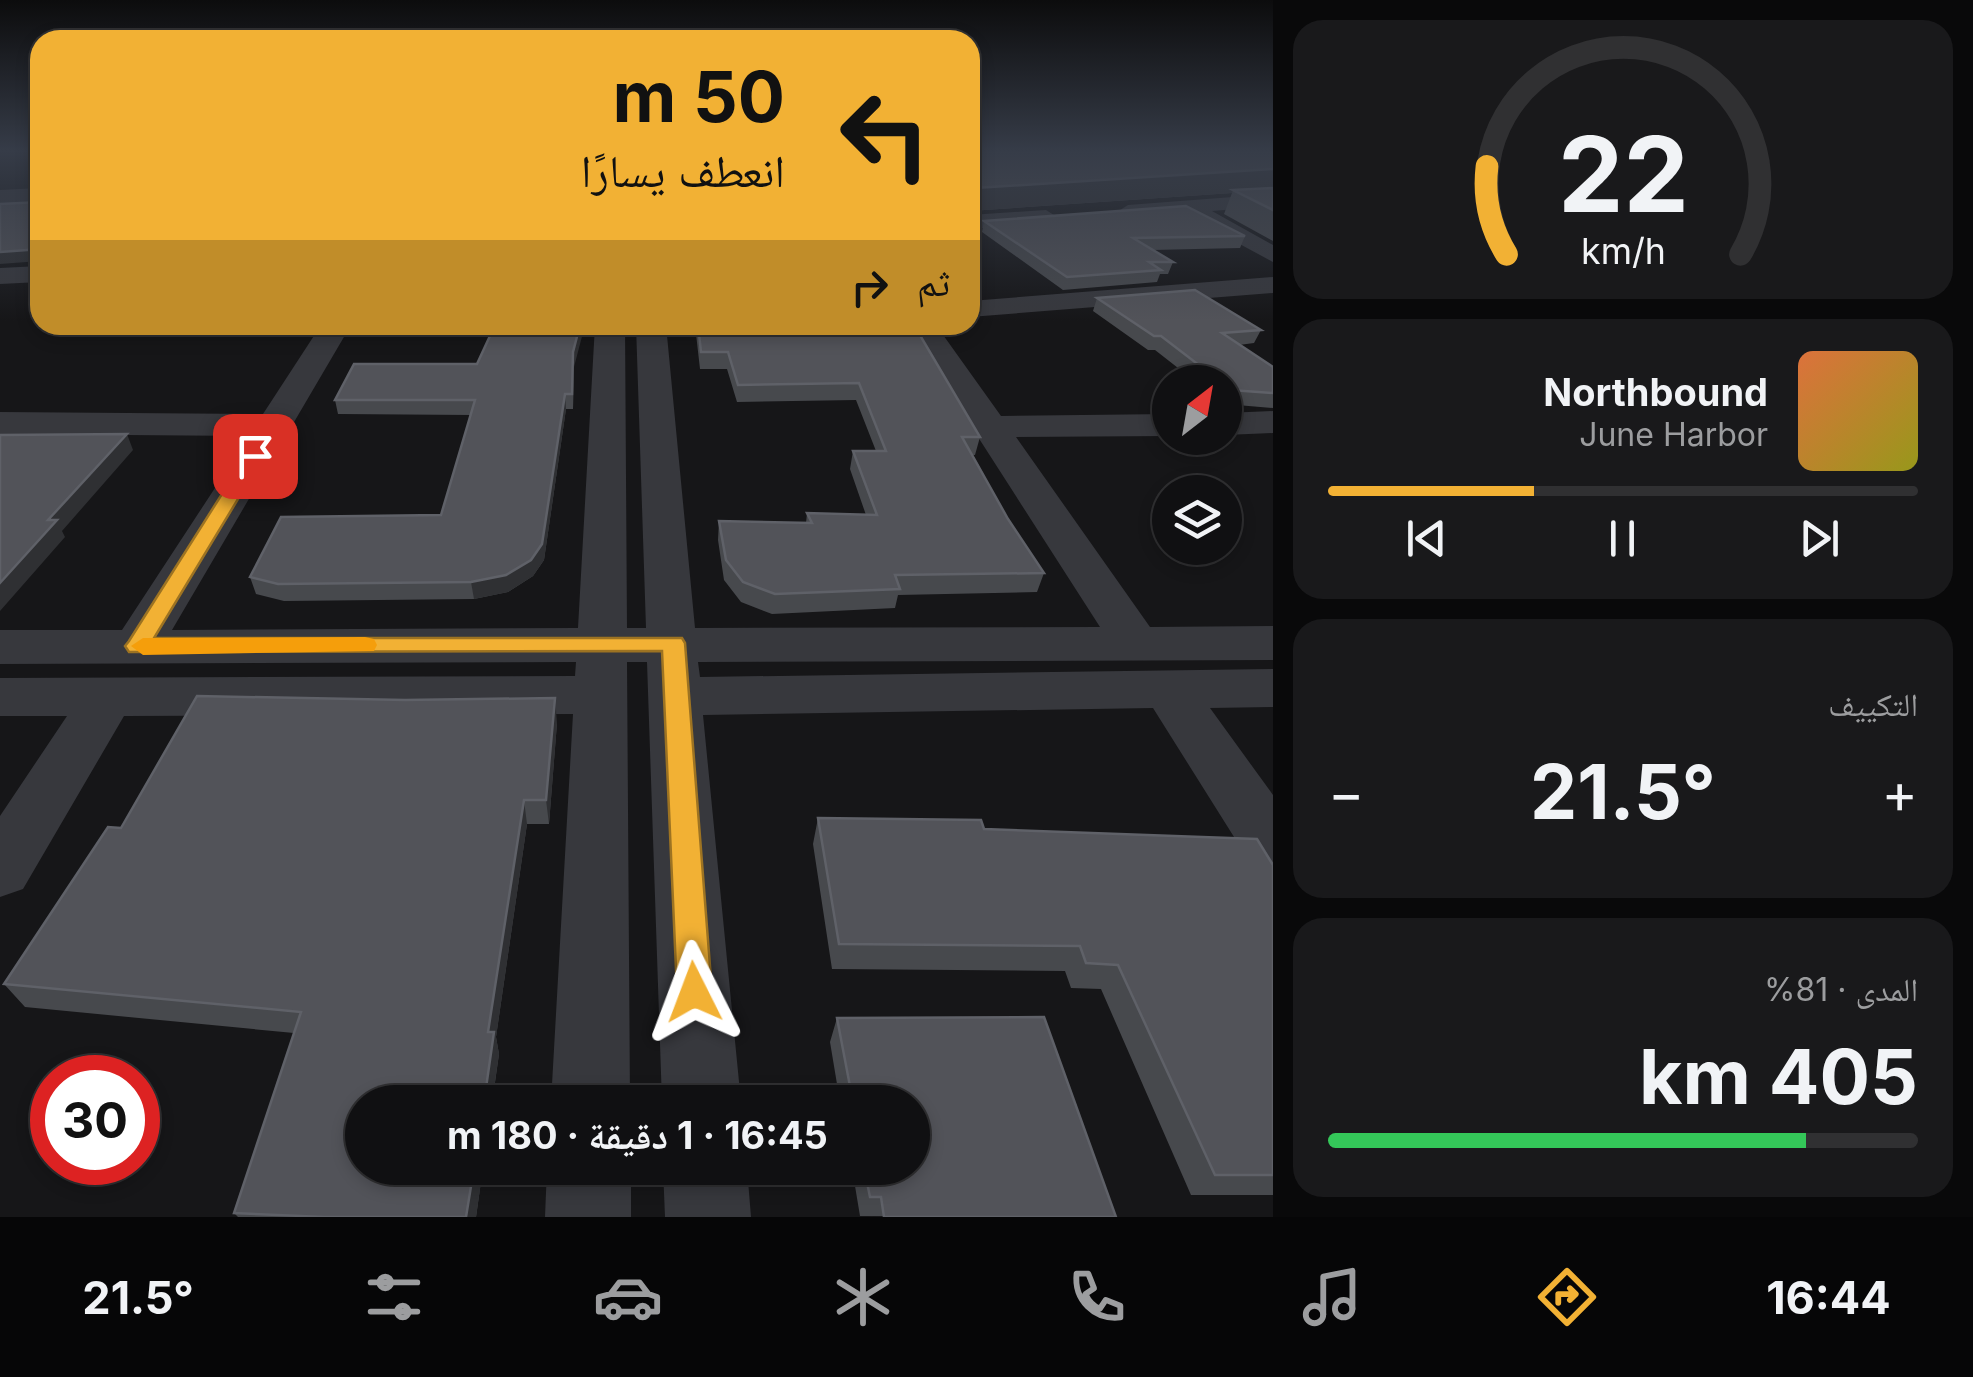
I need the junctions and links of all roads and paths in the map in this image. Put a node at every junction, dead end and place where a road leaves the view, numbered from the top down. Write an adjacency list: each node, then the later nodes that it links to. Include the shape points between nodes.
1 (1190, 208): 2 (street); 5 (street)
2 (1098, 214)
3 (1062, 216): 4 (street)
4 (980, 221)
5 (1273, 255)
6 (30, 274): 7 (street)
7 (0, 276)
8 (1273, 286): 9 (street)
9 (980, 308)
10 (330, 335): 16 (street)
11 (631, 335): 19 (street); 24 (street)
12 (928, 335): 18 (street)
13 (1273, 422): 15 (street)
14 (0, 423): 16 (street)
15 (1242, 423)
16 (274, 424): 21 (street)
17 (1152, 425): 18 (street)
18 (990, 427): 23 (street)
19 (674, 643): 23 (street); 24 (street); 26 (street)
20 (1273, 644): 23 (street)
21 (137, 646): 22 (street); 24 (street)
22 (0, 647)
23 (1152, 666): 25 (street); 26 (street); 29 (street)
24 (602, 669): 28 (street); 31 (street)
25 (1273, 688)
26 (677, 696): 32 (street)
27 (0, 697): 28 (street)
28 (108, 697): 30 (street)
29 (1273, 844)
30 (0, 870)
31 (591, 1085)
32 (700, 1085)
33 (589, 1185): 35 (street)
34 (706, 1185): 36 (street)
35 (588, 1217)
36 (708, 1217)

